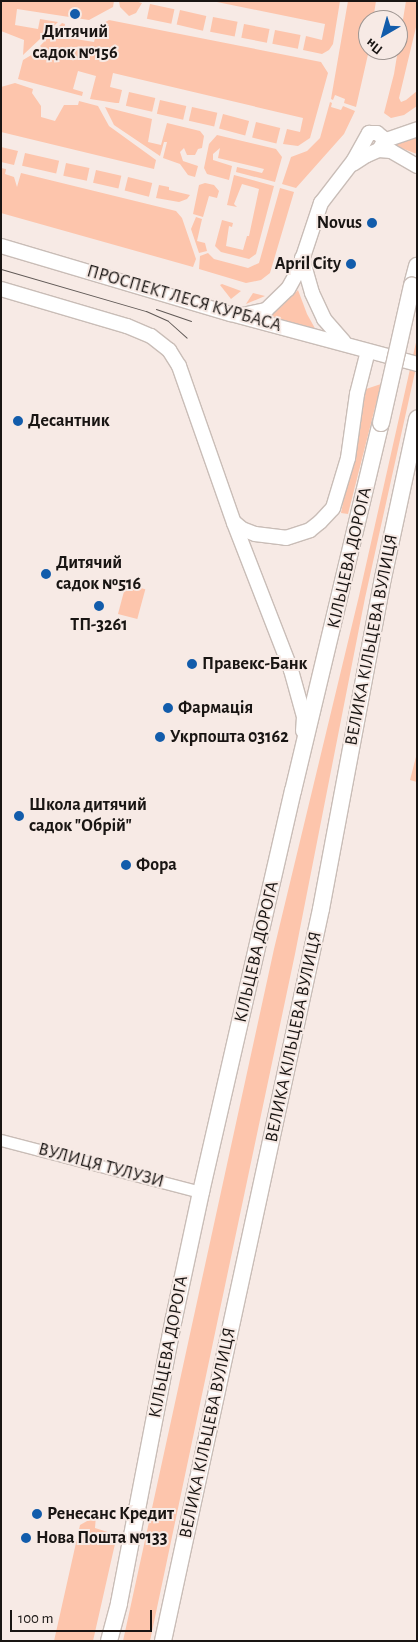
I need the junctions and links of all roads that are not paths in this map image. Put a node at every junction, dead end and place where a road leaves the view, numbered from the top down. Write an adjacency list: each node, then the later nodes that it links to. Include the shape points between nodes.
1 (417, 129): 2 (main road)
2 (375, 146): 3 (main road); 5 (main road, via 337,181 318,210)
3 (417, 166)
4 (1, 246): 8 (main road, ПРОСПЕКТ ЛЕСЯ КУРБАСА)
5 (300, 264): 8 (main road, via 288,289 266,310); 9 (main road, via 302,289 312,316); 10 (main road, via 324,319)
6 (417, 266): 15 (highway, КІЛЬЦЕВА ДОРОГА, bridge)
7 (1, 289): 14 (main road, via 126,326 151,336 169,350 178,366)
8 (231, 314): 9 (main road, ПРОСПЕКТ ЛЕСЯ КУРБАСА)
9 (327, 339): 10 (main road, ПРОСПЕКТ ЛЕСЯ КУРБАСА)
10 (348, 345): 11 (main road, ПРОСПЕКТ ЛЕСЯ КУРБАСА)
11 (368, 351): 12 (main road, ПРОСПЕКТ ЛЕСЯ КУРБАСА); 14 (main road, via 348,458 333,508 310,530 286,538 255,534)
12 (417, 364)
13 (415, 426): 19 (highway, ВЕЛИКА КІЛЬЦЕВА ВУЛИЦЯ, via 381,587 321,909)
14 (234, 522): 15 (main road, via 298,688 304,717)
15 (302, 754): 17 (highway, КІЛЬЦЕВА ДОРОГА)
16 (1, 1140): 17 (street, ВУЛИЦЯ ТУЛУЗИ)
17 (201, 1192): 18 (highway, КІЛЬЦЕВА ДОРОГА)
18 (109, 1641)
19 (162, 1641)

